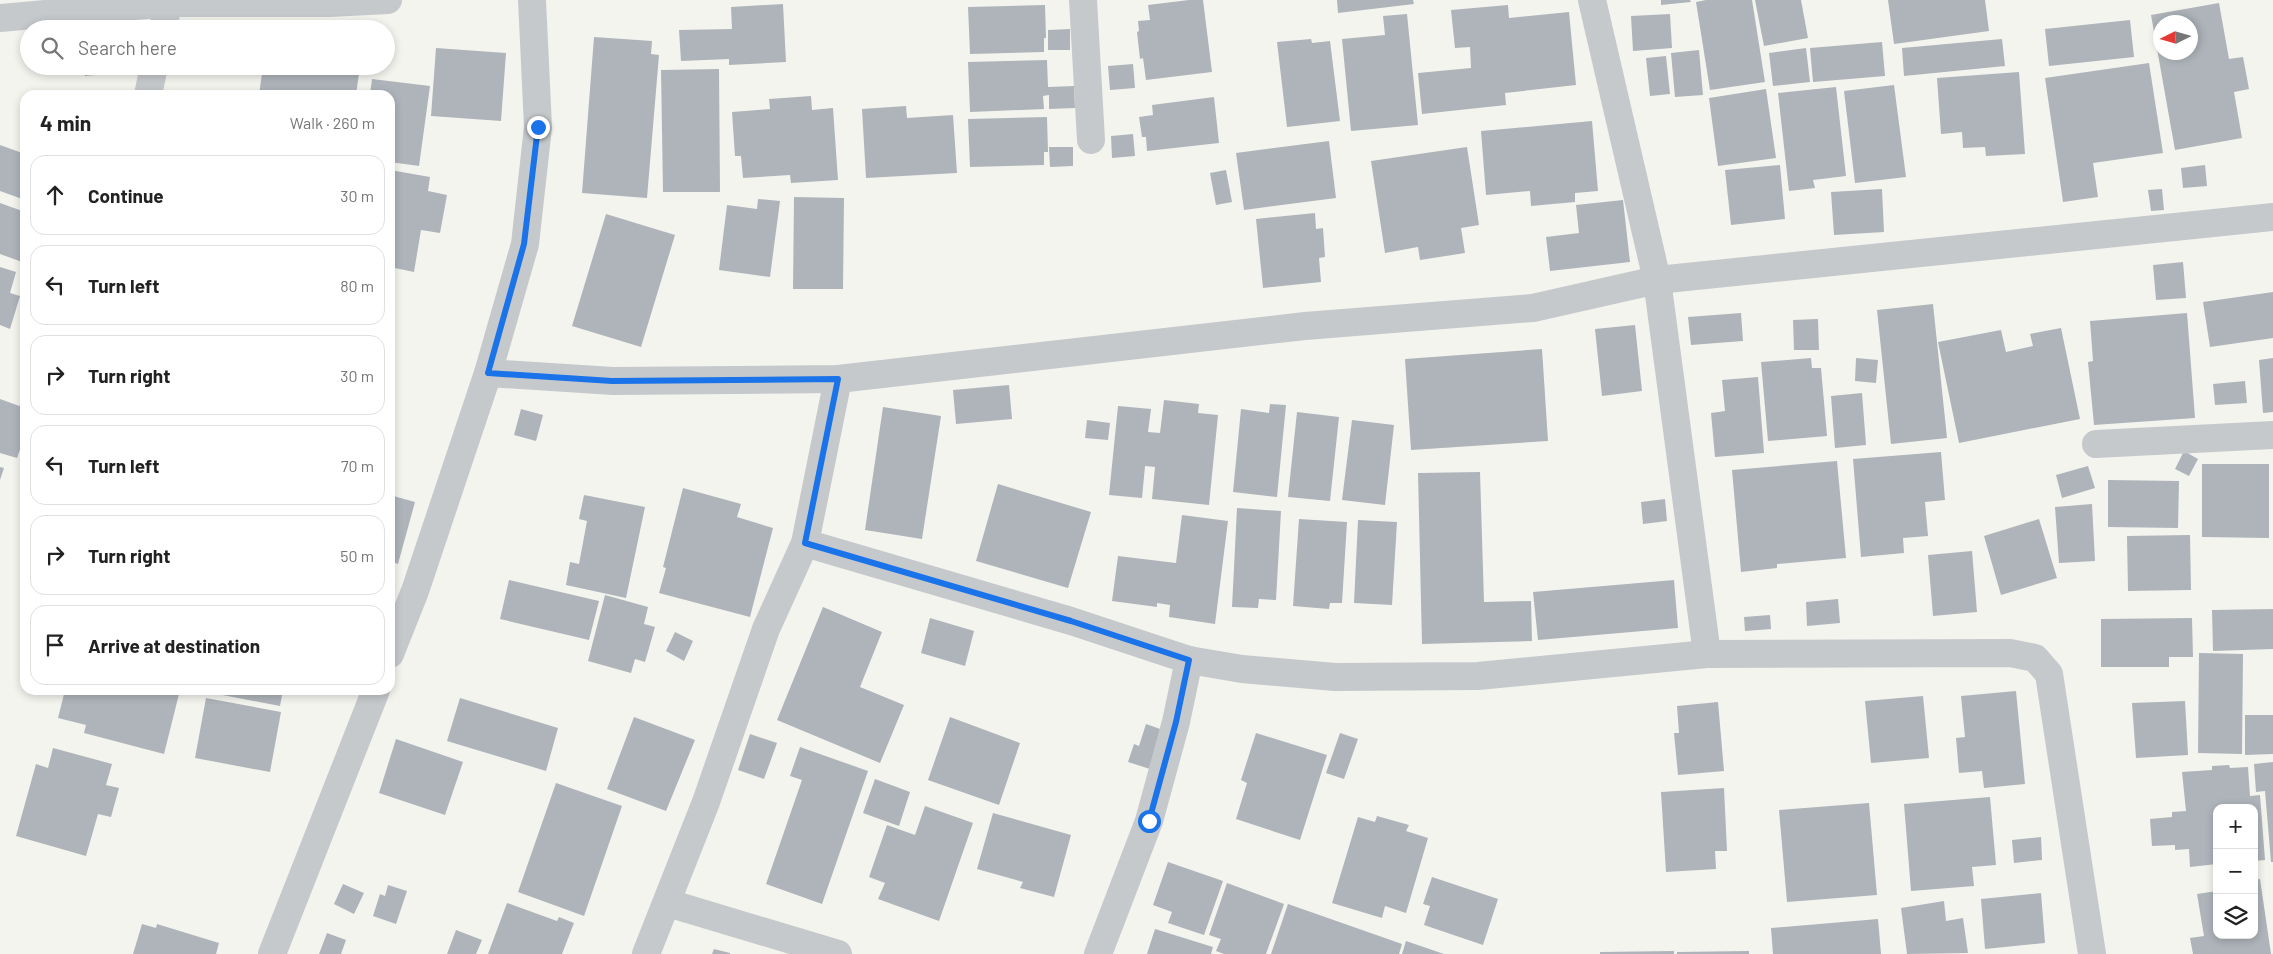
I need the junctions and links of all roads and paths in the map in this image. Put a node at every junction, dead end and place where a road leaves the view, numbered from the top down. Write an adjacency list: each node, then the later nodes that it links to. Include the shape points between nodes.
1 (388, 0): 5 (street)
2 (532, 0): 12 (street, via 538,127 524,244)
3 (1083, 0): 9 (street)
4 (1592, 0): 11 (street)
5 (165, 16): 6 (street)
6 (0, 18)
7 (152, 75): 8 (street)
8 (149, 90)
9 (1091, 140)
10 (2273, 217): 11 (street)
11 (1657, 280): 13 (street, via 1533,308 1305,326); 18 (street)
12 (488, 373): 13 (street, via 612,381); 17 (street)
13 (838, 379): 16 (street)
14 (2273, 435): 15 (street)
15 (2096, 444)
16 (805, 543): 19 (street, via 1071,621); 21 (street, via 766,629)
17 (395, 641)
18 (1708, 654): 19 (street, via 1468,676 1335,677 1242,670); 26 (street, via 2010,653 2034,658 2049,674)
19 (1189, 660): 25 (street, via 1149,821)
20 (374, 695): 22 (street)
21 (668, 903): 23 (street); 24 (street)
22 (272, 954)
23 (646, 954)
24 (838, 954)
25 (1098, 954)
26 (2092, 954)

